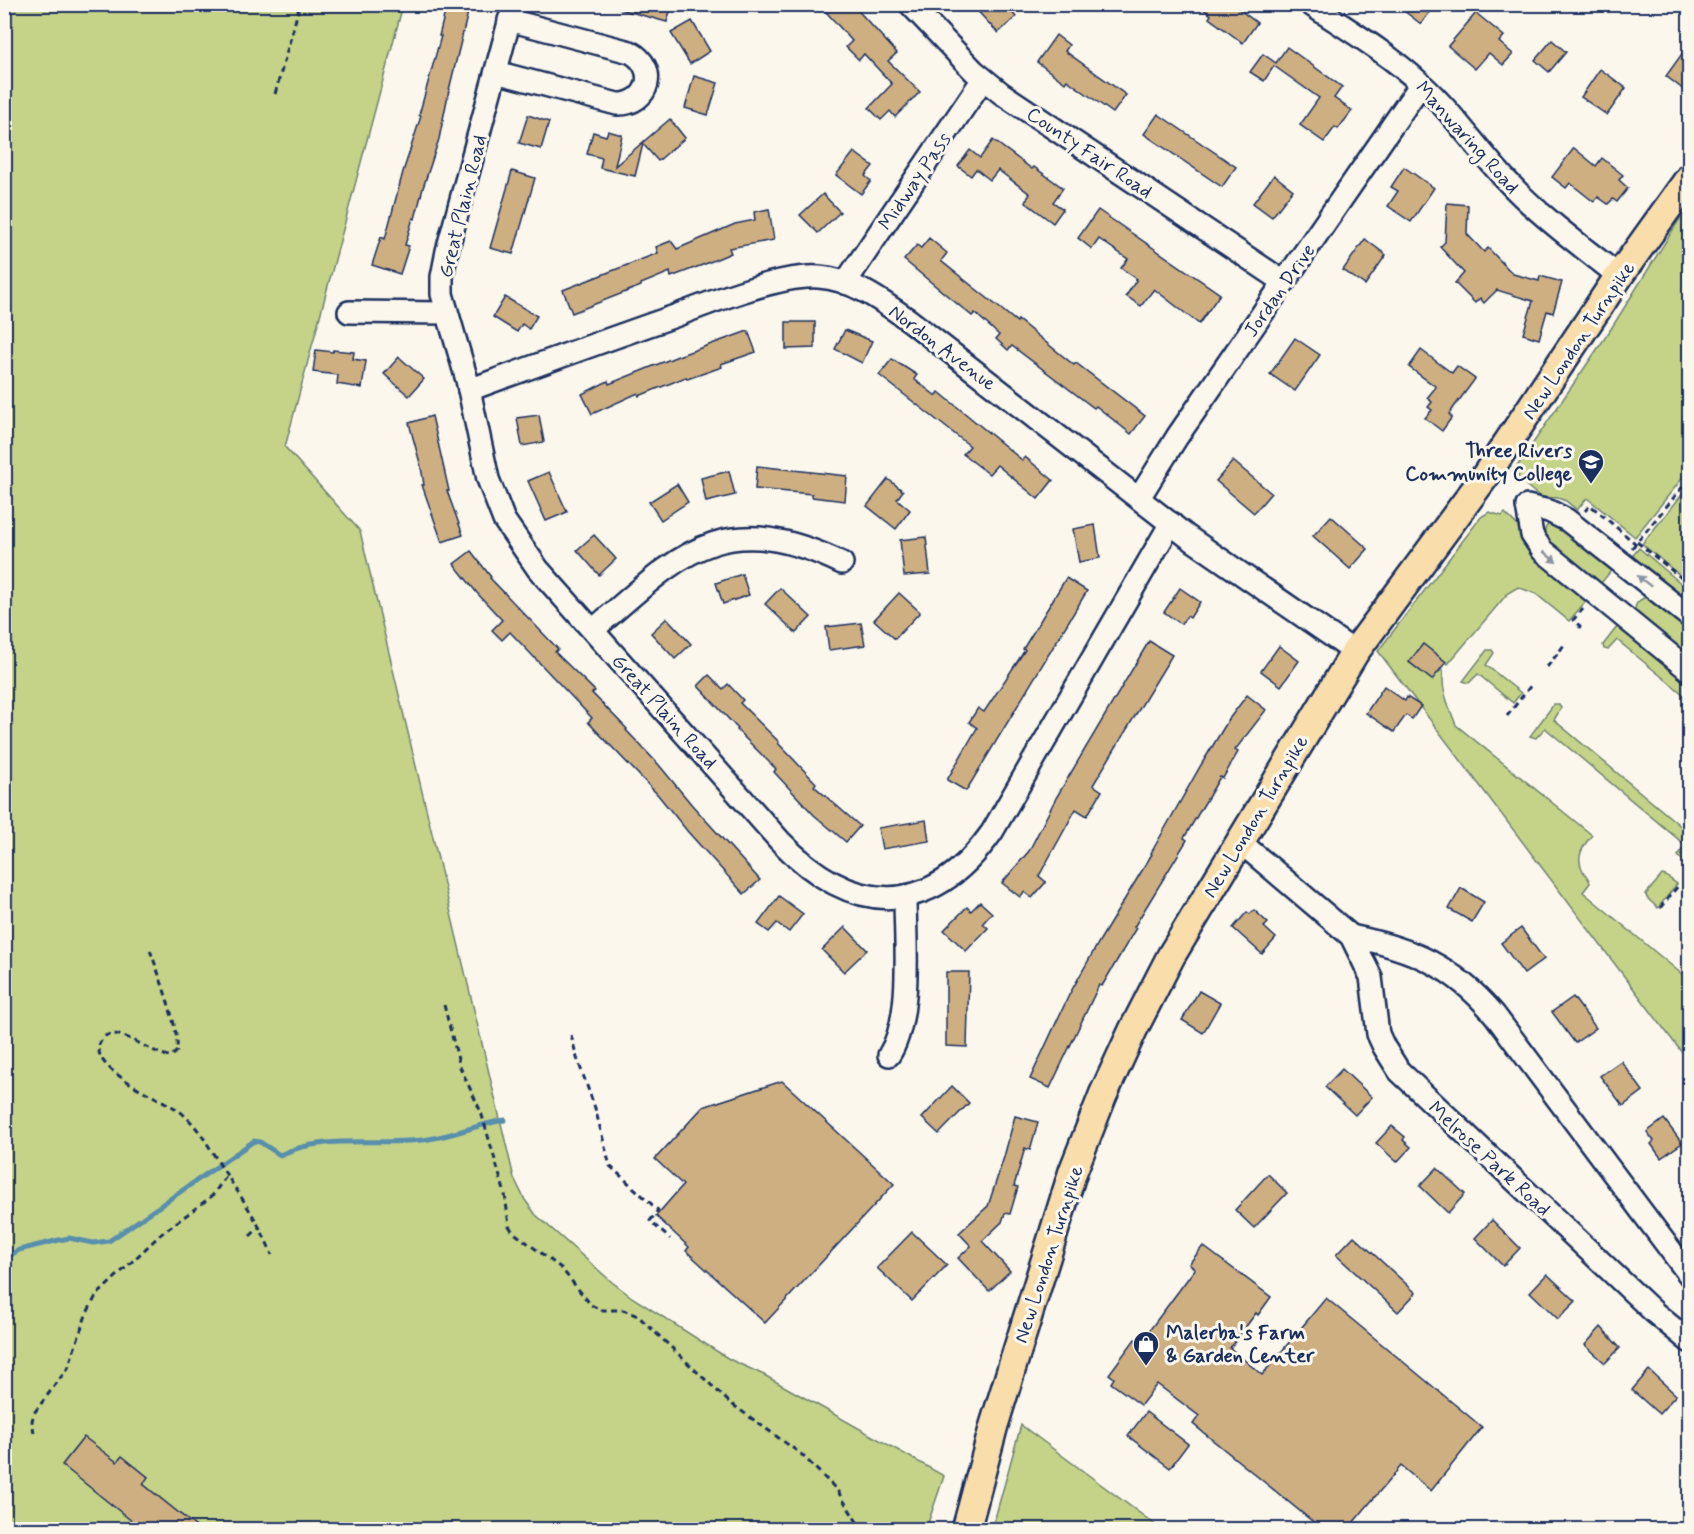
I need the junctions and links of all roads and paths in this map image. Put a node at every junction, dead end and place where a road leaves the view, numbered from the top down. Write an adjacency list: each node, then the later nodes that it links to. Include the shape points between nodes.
1 (300, 4): 8 (path)
2 (910, 4): 6 (street, County Fair Road)
3 (1310, 4): 7 (street, Manwaring Road, via 1378,49)
4 (512, 12): 5 (street, Great Plain Road); 5 (street, via 630,52 646,69 647,84 637,99 619,104)
5 (496, 72): 14 (street, Great Plain Road, via 444,263 442,291)
6 (983, 79): 11 (street, County Fair Road); 12 (street, Midway Pass)
7 (1421, 84): 10 (street, Manwaring Road, via 1523,197); 11 (street, Jordan Drive)
8 (275, 94)
9 (1689, 177): 10 (main road, New London Turnpike)
10 (1619, 276): 29 (main road, New London Turnpike, via 1486,476)
11 (1284, 282): 17 (street, Jordan Drive)
12 (845, 283): 15 (street, Nordon Avenue, via 812,276 769,285); 17 (street, Nordon Avenue, via 909,320)
13 (349, 312): 14 (street)
14 (447, 313): 15 (street, Great Plain Road)
15 (469, 390): 27 (street, Great Plain Road, via 485,469 504,520 534,564)
16 (1689, 478): 20 (path)
17 (1139, 498): 19 (street, Nordon Avenue)
18 (1581, 513): 20 (path, via 1590,505)
19 (1171, 523): 29 (street, Nordon Avenue); 36 (street, Great Plain Road, via 989,835 949,875)
20 (1637, 543): 21 (path); 23 (path)
21 (1628, 554)
22 (842, 563): 27 (street, via 779,541 746,537 722,541 675,561)
23 (1689, 585)
24 (1584, 607): 26 (path, via 1573,620)
25 (1689, 617): 31 (street, one-way to 31, via 1567,520 1527,506 1532,535 1542,550)
26 (1579, 628)
27 (592, 630): 36 (street, Great Plain Road, via 805,865 853,893 875,898)
28 (1565, 644): 30 (path)
29 (1355, 652): 34 (main road, New London Turnpike)
30 (1547, 667)
31 (1689, 671)
32 (1532, 684): 33 (path)
33 (1507, 716)
34 (1239, 841): 38 (street, Melrose Park Road); 52 (main road, New London Turnpike, via 1171,956 1133,1030 1073,1171 994,1425)
35 (1678, 886): 37 (path)
36 (905, 896): 42 (street, via 904,1011)
37 (1660, 908)
38 (1351, 936): 48 (street, Melrose Park Road, via 1412,952 1445,969 1475,992); 49 (street, Melrose Park Road, via 1371,977 1378,1034 1399,1071)
39 (150, 950): 43 (path, via 177,1052 164,1055 112,1033 100,1042 99,1056 112,1072 187,1117)
40 (444, 1005): 51 (path, via 460,1067 481,1112 505,1194 507,1223 513,1232 561,1268 591,1305 638,1316 729,1402 801,1454 837,1490)
41 (571, 1035): 46 (path, via 596,1108 610,1166 658,1210 650,1221)
42 (889, 1055)
43 (227, 1175): 44 (path); 50 (path, via 212,1196 161,1234 96,1296 66,1371 34,1413)
44 (260, 1227): 45 (path); 47 (path)
45 (250, 1236)
46 (670, 1239)
47 (272, 1255)
48 (1689, 1276)
49 (1689, 1342)
50 (34, 1433)
51 (862, 1530)
52 (966, 1530)

